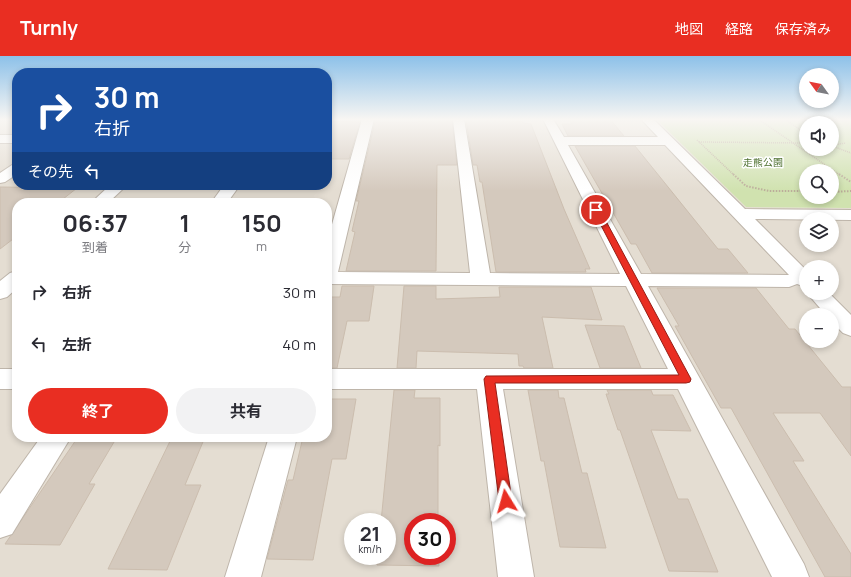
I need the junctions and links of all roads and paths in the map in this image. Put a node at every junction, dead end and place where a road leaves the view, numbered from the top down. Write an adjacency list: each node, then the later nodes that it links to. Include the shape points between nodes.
1 (362, 143): 19 (street)
2 (462, 143): 21 (street)
3 (561, 143): 22 (street)
4 (671, 143): 17 (street)
5 (699, 143): 13 (path, via 746,186)
6 (794, 143): 11 (path)
7 (839, 148): 8 (path)
8 (851, 152)
9 (12, 171): 10 (street)
10 (0, 179)
11 (851, 182)
12 (113, 190): 16 (street)
13 (799, 191)
14 (851, 191): 15 (path)
15 (839, 192)
16 (105, 198)
17 (741, 214): 18 (street); 24 (street)
18 (851, 215)
19 (332, 258)
20 (332, 278): 21 (street)
21 (481, 279): 22 (street)
22 (633, 279): 24 (street); 32 (street)
23 (12, 281): 25 (street)
24 (798, 281)
25 (0, 292)
26 (824, 300): 27 (street)
27 (851, 328)
28 (0, 379): 29 (street)
29 (12, 379)
30 (332, 379): 31 (street)
31 (489, 379): 32 (street); 37 (street)
32 (686, 379): 38 (street)
33 (54, 442): 35 (street)
34 (282, 442): 36 (street)
35 (0, 522)
36 (243, 577)
37 (516, 577)
38 (791, 577)

